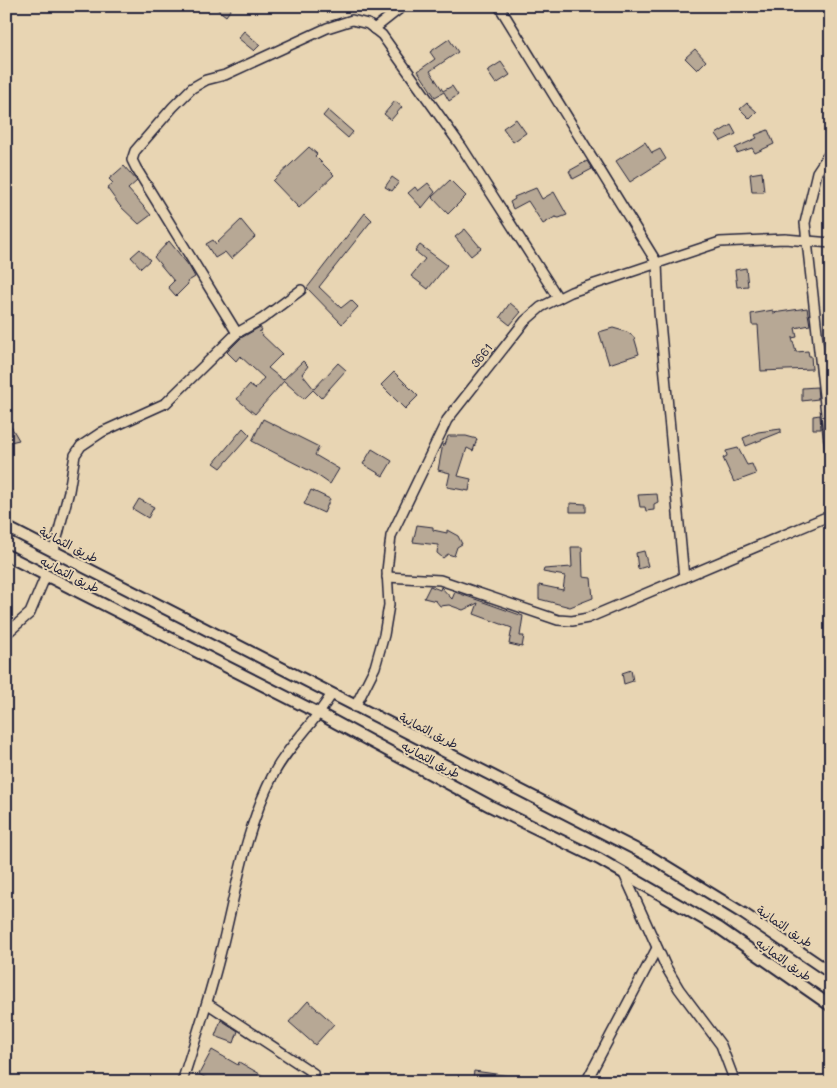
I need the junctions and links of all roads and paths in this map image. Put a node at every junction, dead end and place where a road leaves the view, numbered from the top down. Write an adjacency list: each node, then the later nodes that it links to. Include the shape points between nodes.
1 (403, 6): 3 (street)
2 (498, 6): 7 (street)
3 (374, 29): 9 (street, via 461,146); 10 (street, via 352,20 327,28 225,75 206,80 192,88 135,151 132,160 136,168)
4 (831, 151): 5 (street, via 817,172 812,188 805,223)
5 (808, 240): 6 (street, 3661); 7 (street, 3661, via 720,242); 11 (street)
6 (831, 243)
7 (657, 263): 9 (street, 3661); 18 (street)
8 (301, 290): 10 (street)
9 (558, 298): 17 (street, 3661, via 525,321 448,420 391,536)
10 (237, 333): 14 (street, via 166,403 102,432 81,446 75,455)
11 (831, 460)
12 (824, 518): 18 (street)
13 (6, 526): 14 (street, طريق الثمانية)
14 (54, 550): 20 (street, طريق الثمانية)
15 (6, 555): 16 (street, طريق الثمانيه)
16 (46, 575): 19 (street, via 30,613); 22 (street, طريق الثمانيه)
17 (388, 577): 18 (street, via 440,580 558,620 572,621 588,618); 21 (street, 3661, via 389,605 381,652)
18 (684, 578)
19 (6, 634)
20 (331, 694): 21 (street, طريق الثمانية); 22 (street)
21 (355, 707): 25 (street, طريق الثمانية, via 651,857)
22 (320, 714): 23 (street, طريق الثمانيه); 26 (street, via 272,776 253,821)
23 (624, 874): 24 (street); 27 (street, طريق الثمانيه, via 720,928)
24 (657, 948): 30 (street); 31 (street, via 679,989 721,1044)
25 (831, 972)
26 (208, 1004): 28 (street); 29 (street)
27 (831, 1006)
28 (313, 1073)
29 (182, 1082)
30 (586, 1082)
31 (735, 1082)

